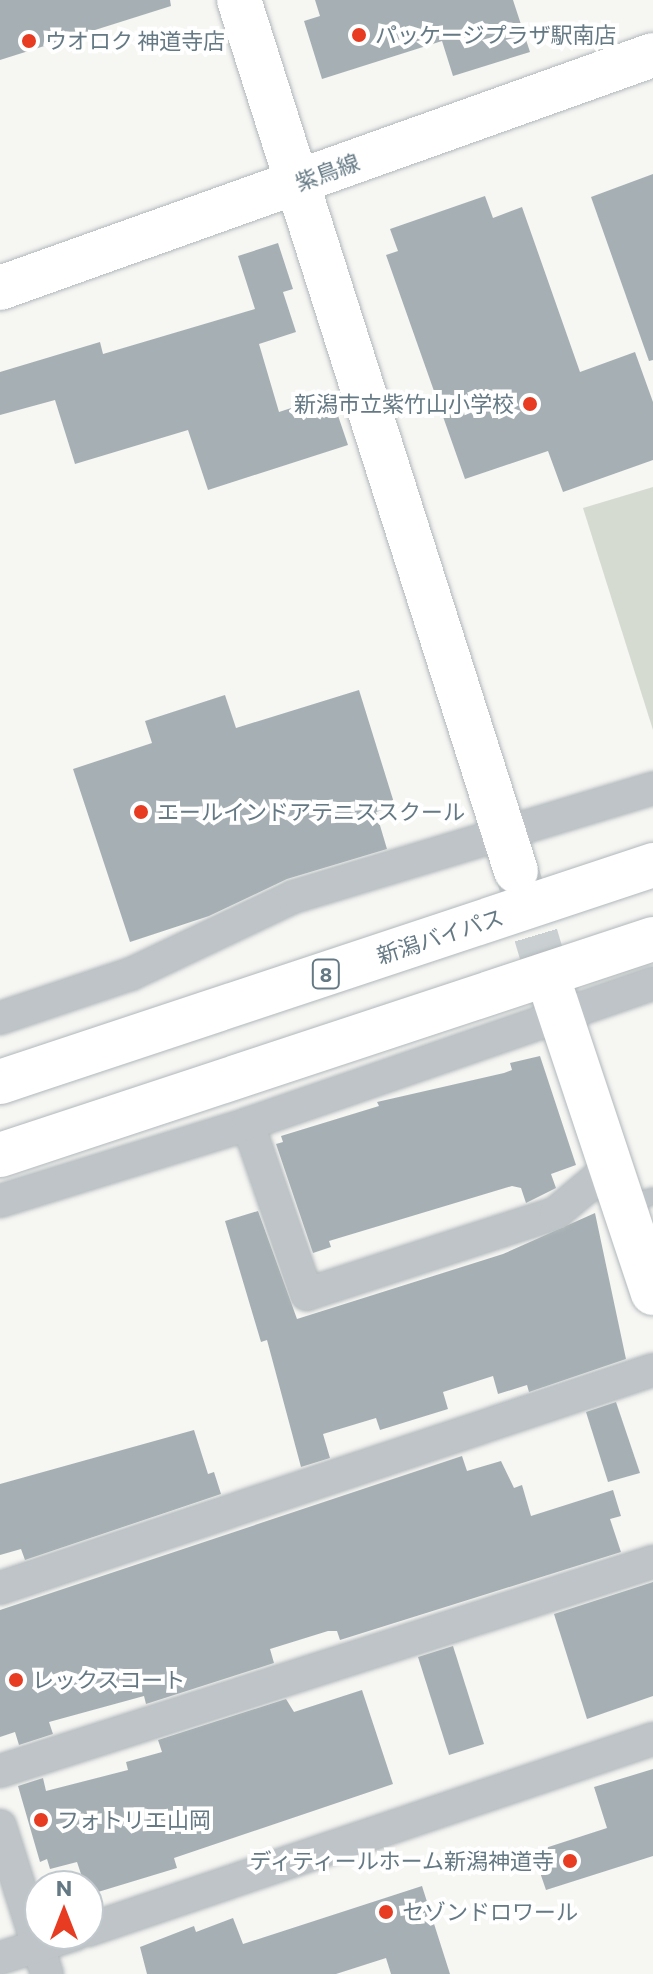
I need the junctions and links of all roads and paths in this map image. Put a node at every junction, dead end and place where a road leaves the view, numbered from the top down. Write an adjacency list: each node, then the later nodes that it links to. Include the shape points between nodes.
1 (239, 0): 3 (main road)
2 (653, 55): 3 (main road, 紫鳥線)
3 (299, 182): 4 (main road, 紫鳥線); 6 (main road)
4 (0, 288)
5 (653, 788): 6 (street)
6 (508, 852): 11 (street, via 293,897 131,974)
7 (653, 865): 12 (main road, 新潟バイパス / 8)
8 (653, 939): 14 (main road)
9 (653, 984): 10 (street)
10 (558, 1005): 13 (street); 15 (main road)
11 (0, 1018)
12 (0, 1082)
13 (248, 1124): 15 (street, via 307,1294); 16 (street)
14 (0, 1155)
15 (630, 1189): 17 (main road)
16 (0, 1201)
17 (653, 1293)
18 (653, 1370): 20 (street)
19 (653, 1562): 22 (street)
20 (0, 1588)
21 (653, 1739): 24 (street)
22 (0, 1771)
23 (0, 1826): 26 (street)
24 (104, 1925)
25 (0, 1958): 26 (street)
26 (42, 1960)

